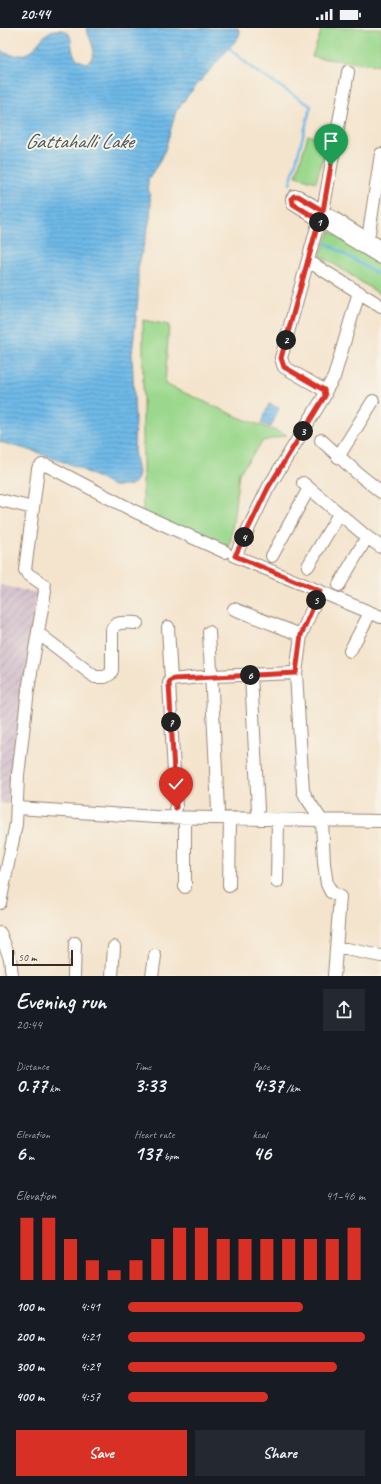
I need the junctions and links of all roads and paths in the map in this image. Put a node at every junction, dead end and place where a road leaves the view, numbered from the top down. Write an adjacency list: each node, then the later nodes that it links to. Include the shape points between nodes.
1 (348, 72): 3 (street)
2 (381, 154): 4 (street)
3 (321, 216): 4 (street); 6 (street); 7 (street)
4 (368, 239): 5 (street)
5 (381, 247)
6 (381, 258)
7 (308, 261): 8 (street); 10 (street, via 281,358 284,367)
8 (359, 292): 9 (street); 10 (street, via 334,377)
9 (381, 306)
10 (325, 392): 24 (street, via 325,396 268,488 235,556)
11 (373, 401): 13 (street)
12 (321, 440): 13 (street)
13 (338, 457): 14 (street)
14 (381, 492)
15 (0, 500): 16 (street)
16 (33, 508): 20 (street, via 38,469 42,465 48,466 136,512); 30 (street, via 25,564 28,574 41,582 45,590)
17 (339, 514): 18 (street); 21 (street, via 306,486); 22 (street)
18 (367, 537): 19 (street); 23 (street)
19 (381, 547)
20 (225, 552)
21 (272, 556)
22 (308, 566)
23 (339, 585)
24 (320, 591): 26 (street); 31 (street)
25 (234, 609): 31 (street)
26 (375, 615): 32 (street)
27 (137, 623): 30 (street, via 117,623 113,627 112,670 110,674 99,678)
28 (168, 627): 36 (street)
29 (209, 632): 35 (street)
30 (38, 633): 37 (street, via 28,690 18,775)
31 (301, 635): 33 (street)
32 (350, 651)
33 (296, 673): 34 (street); 44 (street, via 303,791)
34 (251, 674): 35 (street); 40 (street)
35 (211, 676): 36 (street); 39 (street)
36 (171, 680): 38 (street, via 169,683)
37 (17, 808): 41 (street); 47 (street, via 16,824)
38 (176, 808)
39 (218, 810)
40 (258, 810)
41 (185, 818): 42 (street); 49 (street)
42 (230, 819): 43 (street); 48 (street)
43 (278, 820): 44 (street); 46 (street)
44 (322, 821): 45 (street); 54 (street, via 327,884 331,892 340,897)
45 (381, 821)
46 (277, 882)
47 (2, 883): 50 (street)
48 (228, 886)
49 (185, 887)
50 (0, 904)
51 (0, 933): 57 (street, via 10,958)
52 (75, 943): 58 (street)
53 (114, 947): 59 (street)
54 (336, 947): 56 (street); 61 (street)
55 (155, 956): 60 (street)
56 (381, 956)
57 (12, 976)
58 (74, 976)
59 (112, 976)
60 (152, 976)
61 (334, 976)

